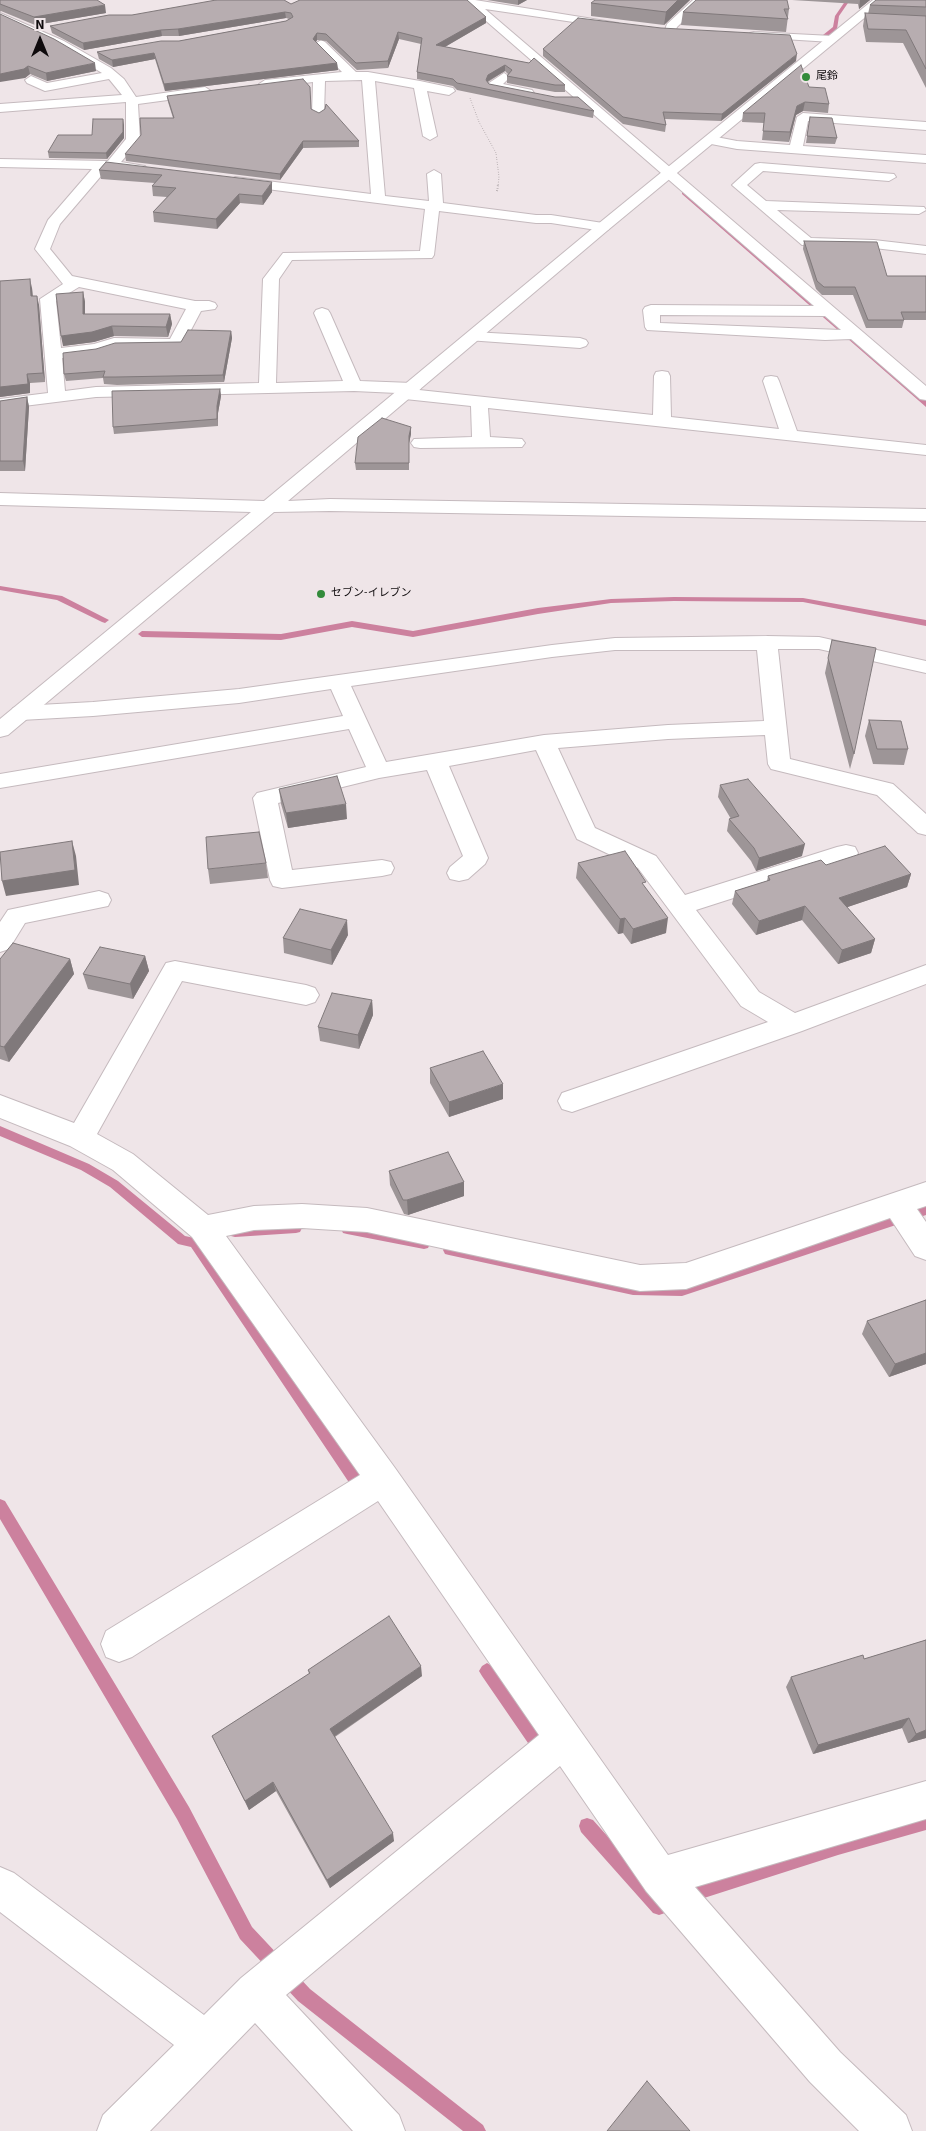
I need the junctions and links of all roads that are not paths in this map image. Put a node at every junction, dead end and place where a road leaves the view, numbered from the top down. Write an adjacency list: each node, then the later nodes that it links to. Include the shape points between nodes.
1 (699, 0): 12 (street, via 671,26)
2 (880, 0): 7 (street)
3 (468, 1): 6 (street); 42 (street, via 573,98)
4 (588, 10): 6 (street)
5 (0, 16): 11 (street)
6 (575, 20): 10 (street)
7 (854, 22): 8 (street); 14 (street)
8 (872, 23)
9 (52, 27): 11 (street)
10 (630, 27)
11 (33, 31): 17 (street)
12 (671, 31)
13 (740, 35): 14 (street)
14 (832, 39): 34 (street)
15 (322, 44): 19 (street)
16 (99, 52): 17 (street)
17 (81, 56): 18 (street)
18 (112, 75): 23 (street, via 45,87); 29 (street)
19 (353, 76): 20 (street); 21 (street)
20 (368, 76): 24 (street); 45 (street)
21 (319, 77): 25 (street); 31 (street)
22 (504, 77): 28 (street, via 493,86)
23 (31, 80)
24 (420, 85): 27 (street); 33 (street)
25 (250, 86)
26 (221, 89): 29 (street)
27 (449, 91)
28 (537, 95)
29 (131, 99): 30 (street, via 16,101); 39 (street, via 133,140)
30 (0, 108)
31 (318, 114)
32 (926, 126): 35 (street, via 803,117)
33 (430, 136)
34 (711, 140): 35 (street, via 736,146); 42 (street)
35 (794, 150): 36 (street)
36 (876, 156): 37 (street); 43 (street)
37 (926, 160)
38 (0, 163): 39 (street)
39 (108, 165): 40 (street); 51 (street, via 53,223 42,249 67,280)
40 (158, 171)
41 (434, 174): 47 (street)
42 (669, 174): 49 (street); 52 (street)
43 (889, 177): 46 (street, via 760,167 739,185); 48 (street)
44 (225, 180): 45 (street)
45 (378, 199): 47 (street)
46 (764, 205): 48 (street); 50 (street, via 807,242)
47 (434, 206): 49 (street); 61 (street, via 427,255 288,256 271,279)
48 (922, 214)
49 (603, 227): 55 (street)
50 (926, 250)
51 (77, 282): 57 (street, via 48,298); 57 (street, via 202,306 176,344 114,343 97,349)
52 (822, 311): 54 (street); 54 (street, via 651,310 653,327)
53 (322, 313): 60 (street)
54 (848, 334): 64 (street)
55 (473, 337): 56 (street); 62 (street)
56 (580, 343)
57 (53, 354): 63 (street)
58 (662, 376): 67 (street)
59 (771, 381): 68 (street)
60 (354, 386): 61 (street); 62 (street)
61 (267, 388): 63 (street, via 96,392)
62 (409, 391): 65 (street); 74 (street)
63 (57, 396): 66 (street)
64 (926, 396)
65 (479, 402): 67 (street); 70 (street)
66 (0, 404)
67 (662, 421): 68 (street)
68 (790, 435): 72 (street)
69 (420, 442): 70 (street)
70 (481, 442): 71 (street)
71 (516, 443)
72 (926, 450)
73 (0, 499): 74 (street)
74 (268, 507): 75 (street, via 350,505); 79 (street)
75 (926, 515)
76 (767, 642): 77 (street, via 819,643); 78 (street, via 615,644); 81 (street)
77 (926, 667)
78 (339, 683): 79 (street, via 239,696); 80 (street)
79 (21, 713): 82 (street)
80 (357, 721): 85 (street); 86 (street)
81 (775, 728): 83 (street); 87 (street, via 779,764 885,789)
82 (0, 730)
83 (544, 742): 84 (street); 92 (street, via 585,833 647,862)
84 (435, 761): 85 (street); 90 (street, via 476,858)
85 (380, 771): 89 (street, via 265,798 282,880)
86 (0, 781)
87 (926, 827)
88 (846, 853): 92 (street)
89 (382, 868)
90 (459, 873)
91 (99, 900): 93 (street, via 17,916)
92 (680, 906): 96 (street, via 750,999)
93 (0, 943)
94 (926, 974): 96 (street)
95 (306, 995): 99 (street, via 175,970)
96 (793, 1024): 97 (street)
97 (572, 1101)
98 (0, 1106): 99 (street)
99 (80, 1138): 102 (street, via 123,1162)
100 (926, 1194): 101 (street)
101 (909, 1221): 102 (street, via 686,1276 640,1278 367,1220 302,1216 254,1218)
102 (203, 1228): 103 (street)
103 (382, 1479): 104 (street); 105 (street)
104 (118, 1644)
105 (563, 1739): 107 (street); 109 (street)
106 (926, 1800): 107 (street)
107 (660, 1877): 113 (street, via 825,2068)
108 (0, 1887): 110 (street)
109 (258, 1992): 110 (street); 112 (street)
110 (207, 2043): 111 (street)
111 (119, 2131)
112 (383, 2131)
113 (890, 2131)

